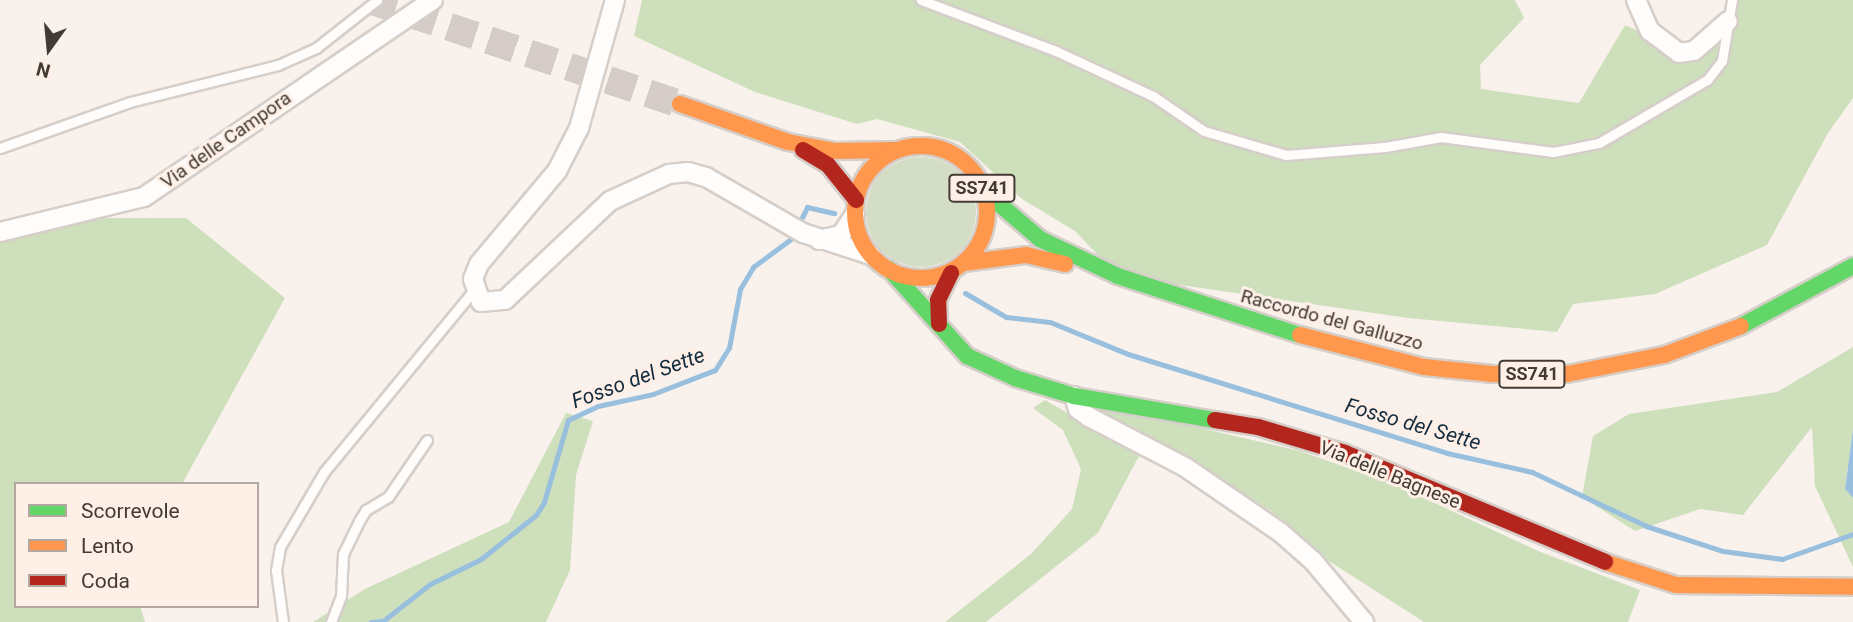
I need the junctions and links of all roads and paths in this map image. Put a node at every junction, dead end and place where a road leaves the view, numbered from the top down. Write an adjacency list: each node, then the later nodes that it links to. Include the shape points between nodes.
1 (377, 0): 10 (lane, via 316,48 278,65 130,102)
2 (433, 0): 14 (street, Via delle Campora, via 144,197)
3 (615, 0): 22 (street, via 579,128 557,171 479,264 472,279)
4 (921, 0): 7 (lane, via 1056,51 1153,96 1204,131 1286,155 1385,148 1441,137 1553,152 1575,150 1612,136 1642,114 1707,80 1722,61)
5 (1636, 0): 7 (street, via 1650,31 1679,53 1694,51)
6 (1732, 0): 7 (lane)
7 (1728, 21)
8 (680, 104): 9 (main road, SS741)
9 (788, 142): 11 (main road, SS741, via 835,150); 13 (main road, SS741, via 828,164)
10 (0, 148)
11 (900, 150): 12 (main road, SS741, via 921,146 957,156); 13 (main road, via 871,169)
12 (984, 191): 17 (main road, SS741, via 984,234); 21 (main road, Raccordo del Galluzzo / SS741, via 1040,239)
13 (856, 207): 15 (street, via 841,235); 16 (main road, SS741, via 858,232)
14 (0, 232)
15 (811, 236): 16 (street); 22 (street, via 706,177 669,174 610,201 505,300 481,302)
16 (871, 255): 19 (main road, SS741)
17 (964, 263): 20 (main road, SS741); 21 (main road, Raccordo del Galluzzo / SS741, via 1026,255)
18 (1853, 266): 21 (main road, Raccordo del Galluzzo / SS741, via 1756,320 1664,355 1567,374 1424,367 1345,350)
19 (889, 270): 20 (main road, SS741, via 912,277); 23 (main road, Via delle Bagnese)
20 (951, 273): 23 (main road, via 938,300)
21 (1118, 276)
22 (474, 290): 27 (lane, via 324,472 281,547 276,570)
23 (939, 324): 24 (main road, Via delle Bagnese, via 978,363)
24 (1074, 396): 26 (main road, Via delle Bagnese, via 1196,413 1345,453 1564,548 1676,585); 29 (street, via 1078,410 1185,467 1280,532 1313,561)
25 (428, 440): 28 (lane, via 387,497 359,520 343,554 341,596)
26 (1853, 587)
27 (283, 622)
28 (331, 622)
29 (1364, 622)

